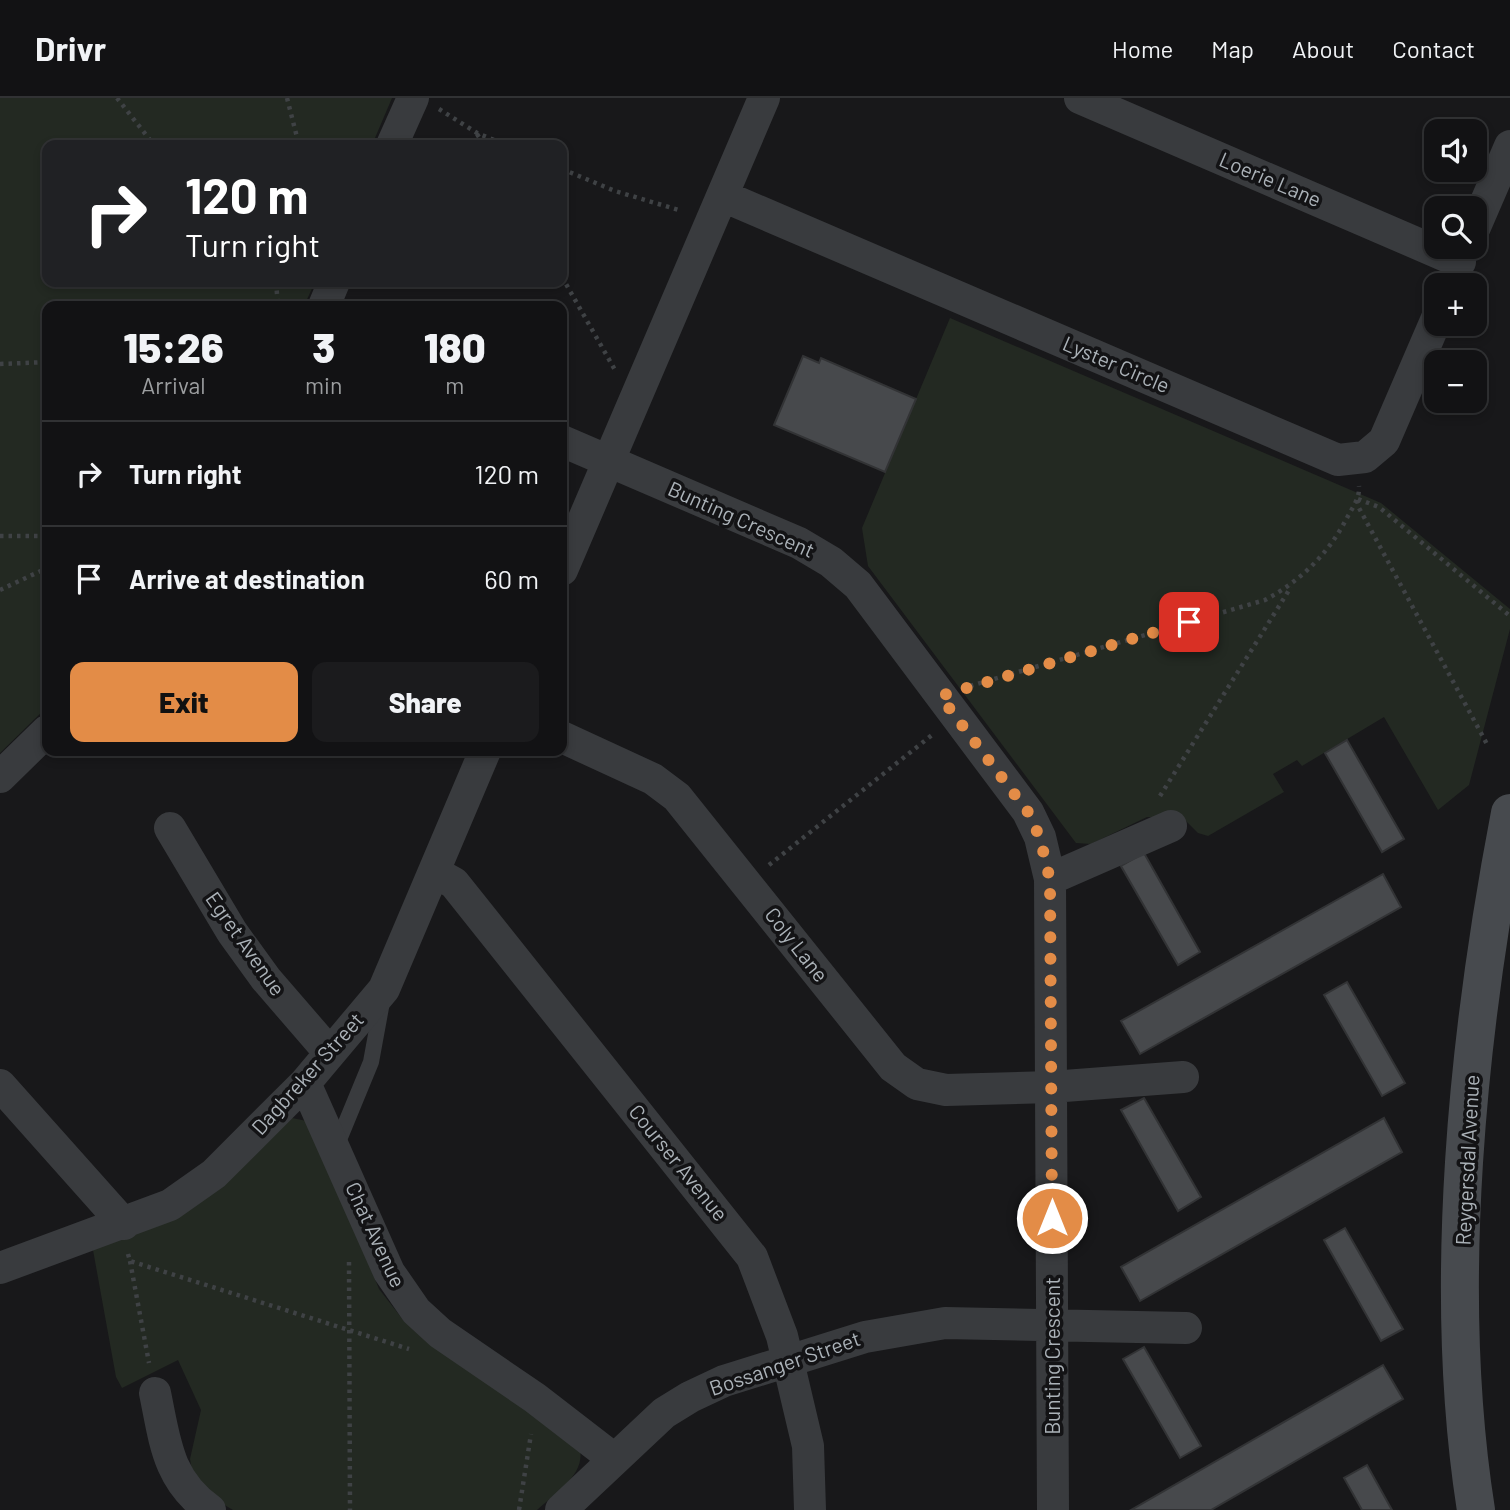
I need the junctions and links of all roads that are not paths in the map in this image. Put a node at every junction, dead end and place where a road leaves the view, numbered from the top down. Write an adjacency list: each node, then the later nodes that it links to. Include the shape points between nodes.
1 (764, 98): 7 (street)
2 (1080, 98): 8 (street, Loerie Lane)
3 (420, 101): 4 (street)
4 (395, 140)
5 (1510, 146): 6 (street)
6 (1487, 199)
7 (718, 208): 9 (street, Lyster Circle, via 1328,457 1358,460 1384,441); 11 (street)
8 (1459, 265)
9 (1429, 336)
10 (567, 444): 11 (street, Bunting Crescent)
11 (608, 461): 12 (street); 21 (street, Bunting Crescent, via 799,543 858,585 1028,812)
12 (567, 558)
13 (42, 736): 16 (street)
14 (567, 739): 27 (street, Coly Lane, via 666,787 687,808 904,1077 924,1087 946,1090)
15 (483, 756): 20 (street, Dagbreker Street)
16 (0, 777)
17 (1510, 813): 40 (main road, Reygersdal Avenue, via 1476,1034 1466,1164 1464,1381 1467,1455)
18 (1171, 826): 21 (street)
19 (170, 828): 23 (street, Egret Avenue, via 265,979)
20 (434, 872): 22 (street, Dagbreker Street); 33 (street, Courser Avenue, via 454,883 745,1246 782,1336)
21 (1050, 880): 27 (street, Bunting Crescent)
22 (384, 989): 23 (street, Dagbreker Street); 28 (lane, via 371,1062)
23 (330, 1054): 25 (street, Dagbreker Street)
24 (1183, 1077): 27 (street, Coly Lane)
25 (305, 1083): 28 (street, Chat Avenue); 29 (street, Dagbreker Street, via 193,1191)
26 (0, 1085): 29 (street)
27 (1051, 1087): 31 (street, Bunting Crescent)
28 (336, 1147): 35 (street, Chat Avenue, via 401,1293 440,1333)
29 (124, 1224): 30 (street, Dagbreker Street)
30 (0, 1268)
31 (1053, 1327): 32 (street, Bossanger Street); 33 (street, Bossanger Street, via 945,1323 865,1337); 39 (street, Bunting Crescent)
32 (1186, 1328)
33 (787, 1361): 35 (street, Bossanger Street, via 690,1397 664,1413); 38 (street, Courser Avenue, via 808,1446)
34 (155, 1393): 36 (street, via 170,1464 190,1492)
35 (614, 1459): 37 (street, Bossanger Street)
36 (211, 1510)
37 (561, 1510)
38 (810, 1510)
39 (1053, 1510)
40 (1476, 1510)

